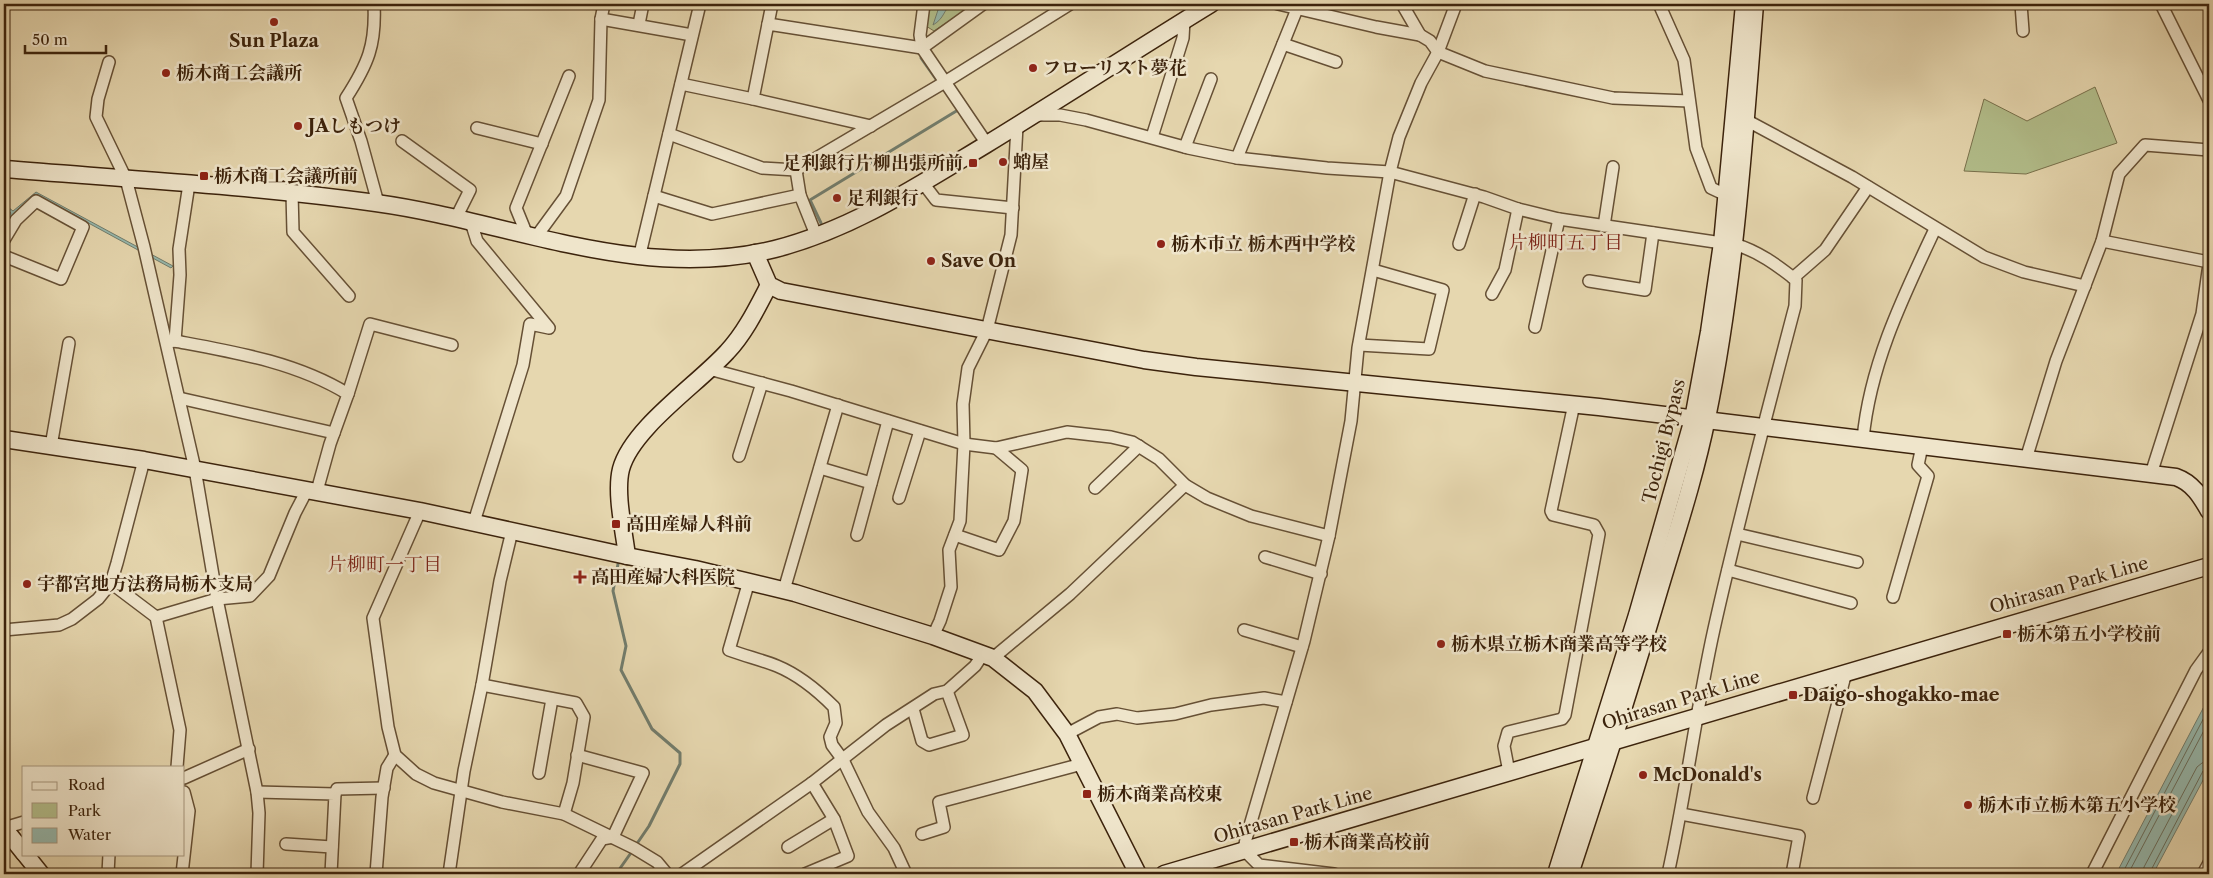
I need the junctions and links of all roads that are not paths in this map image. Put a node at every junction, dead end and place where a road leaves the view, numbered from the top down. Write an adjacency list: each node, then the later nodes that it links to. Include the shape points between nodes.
1 (374, 4): 64 (street, via 372,48 364,71 346,98)
2 (604, 4): 19 (street)
3 (643, 4): 21 (street)
4 (700, 4): 24 (street)
5 (772, 4): 22 (street)
6 (924, 4): 27 (street, via 920,34)
7 (1070, 4): 33 (street)
8 (1278, 4): 18 (street)
9 (1402, 4): 25 (street)
10 (1456, 4): 28 (street)
11 (1659, 4): 36 (street, via 1684,60)
12 (1744, 4): 62 (street, Tochigi Bypass)
13 (1756, 4): 39 (street, Tochigi Bypass)
14 (2021, 4): 23 (street)
15 (2161, 4): 37 (street)
16 (1206, 5): 20 (street)
17 (978, 6): 27 (street)
18 (1297, 9): 25 (street); 26 (street)
19 (601, 19): 21 (street); 73 (street, via 599,100 566,196)
20 (1184, 20): 38 (street); 44 (street, via 1183,38)
21 (639, 24): 24 (street)
22 (768, 24): 27 (street); 35 (street)
23 (2023, 31)
24 (692, 35): 34 (street)
25 (1420, 35): 28 (street, via 1430,41)
26 (1283, 44): 30 (street); 50 (street)
27 (922, 48): 33 (street)
28 (1438, 52): 36 (street, via 1485,71 1613,98); 54 (street, via 1421,83 1399,137)
29 (109, 62): 55 (street, via 96,117)
30 (1336, 62)
31 (569, 76): 46 (street)
32 (1211, 79): 48 (street)
33 (945, 82): 40 (street); 47 (street)
34 (681, 84): 35 (street); 43 (street)
35 (754, 99): 40 (street)
36 (1689, 100): 62 (street, via 1696,148 1710,188)
37 (2209, 100)
38 (1036, 115): 41 (street); 44 (street, via 1060,115)
39 (1746, 120): 58 (street); 77 (street, Tochigi Bypass)
40 (871, 126): 53 (street)
41 (1017, 126): 47 (street); 65 (street)
42 (478, 128): 46 (street)
43 (669, 134): 53 (street, via 762,168); 63 (street)
44 (1152, 137): 48 (street)
45 (402, 140): 68 (street, via 470,190)
46 (542, 144): 73 (street, via 516,208)
47 (986, 144): 57 (street)
48 (1184, 147): 50 (street)
49 (2209, 150): 75 (street, via 2144,145 2118,174)
50 (1237, 158): 54 (street)
51 (1613, 167): 69 (street)
52 (4, 169): 55 (street)
53 (796, 170): 61 (street)
54 (1390, 172): 60 (street); 83 (street)
55 (126, 179): 56 (street); 92 (street)
56 (189, 184): 59 (street); 92 (street, via 179,249 180,275)
57 (923, 184): 65 (street, via 936,200); 72 (street, via 856,220)
58 (1868, 187): 70 (street); 84 (street, via 1826,250)
59 (292, 193): 64 (street); 89 (street, via 293,232)
60 (1475, 194): 66 (street); 76 (street)
61 (800, 195): 63 (street, via 712,214); 72 (street)
62 (1726, 195): 77 (street, Tochigi Bypass)
63 (654, 196): 80 (street)
64 (378, 203): 68 (street)
65 (1013, 208): 91 (street, via 1011,235)
66 (1518, 209): 67 (street); 88 (street, via 1505,270)
67 (1560, 219): 69 (street); 90 (street)
68 (464, 220): 73 (street); 128 (street, via 477,241 550,328 530,324 523,365)
69 (1604, 226): 71 (street)
70 (1935, 229): 87 (street, via 1984,257 2024,272); 109 (street, via 1879,358 1866,408)
71 (1653, 233): 77 (street); 85 (street, via 1644,290)
72 (816, 235): 78 (street)
73 (531, 236): 80 (street)
74 (4, 240): 79 (street, via 16,220 36,201 84,228 61,279)
75 (2102, 241): 81 (street); 87 (street)
76 (1459, 244)
77 (1728, 244): 84 (street, via 1746,248 1777,264); 103 (street, Tochigi Bypass, via 1709,332)
78 (755, 253): 80 (street, via 689,260); 86 (street)
79 (6, 258): 82 (street)
80 (639, 258)
81 (2209, 263): 120 (street, via 2202,314)
82 (4, 270)
83 (1373, 270): 95 (street); 95 (street, via 1444,290 1429,349)
84 (1793, 278): 105 (street, via 1796,280 1795,306)
85 (1589, 281)
86 (770, 285): 91 (street, via 797,295); 96 (street, via 741,336)
87 (2085, 286): 116 (street, via 2056,361)
88 (1492, 294)
89 (349, 296)
90 (1535, 327)
91 (988, 330): 98 (street, via 1161,362); 110 (street, via 968,368 963,404)
92 (171, 342): 99 (street, via 284,365); 100 (street)
93 (69, 343): 111 (street)
94 (452, 345): 99 (street, via 370,324)
95 (1358, 345): 98 (street)
96 (709, 369): 97 (street); 134 (street, via 636,440 626,455 620,490)
97 (762, 383): 102 (street); 115 (street)
98 (1356, 383): 101 (street); 133 (street)
99 (348, 394): 107 (street)
100 (179, 398): 107 (street); 119 (street)
101 (1574, 404): 103 (street); 169 (street, via 1551,511 1553,515 1594,525 1599,534 1565,715 1562,719 1508,732 1504,746)
102 (838, 405): 104 (street); 118 (street)
103 (1699, 420): 105 (street); 161 (street, Tochigi Bypass, via 1676,533); 162 (street, Tochigi Bypass)
104 (888, 421): 106 (street); 121 (street)
105 (1764, 427): 109 (street); 130 (street)
106 (920, 431): 110 (street); 125 (street)
107 (334, 433): 124 (street)
108 (4, 439): 111 (street)
109 (1864, 439): 113 (street)
110 (964, 444): 114 (street); 132 (street, via 960,521)
111 (51, 446): 117 (street)
112 (1139, 446): 114 (street, via 1111,437 1067,432); 122 (street, via 1159,459); 123 (street)
113 (1922, 446): 116 (street); 143 (street, via 1918,465 1928,476)
114 (996, 448): 132 (street, via 1022,470 1014,521 999,550)
115 (738, 456)
116 (2026, 459): 120 (street)
117 (144, 460): 119 (street); 141 (street)
118 (820, 468): 121 (street); 142 (street)
119 (195, 469): 124 (street); 144 (street)
120 (2152, 474): 127 (street, via 2184,480 2197,492)
121 (871, 483): 131 (street)
122 (1185, 486): 133 (street, via 1251,516); 152 (street, via 1070,594)
123 (1095, 488)
124 (312, 491): 126 (street); 144 (street, via 295,513 270,576 250,596)
125 (899, 498)
126 (420, 511): 128 (street); 164 (street, via 373,618)
127 (2209, 511)
128 (474, 522): 129 (street)
129 (512, 531): 134 (street); 154 (street)
130 (1737, 534): 136 (street); 138 (street)
131 (857, 535)
132 (955, 535): 149 (street, via 949,550 951,587)
133 (1329, 536): 139 (street)
134 (626, 556): 140 (street)
135 (1265, 557): 139 (street)
136 (1857, 562)
137 (2209, 566): 153 (street, Ohirasan Park Line)
138 (1728, 570): 145 (street); 159 (street)
139 (1321, 574): 150 (street)
140 (749, 580): 142 (street); 166 (street, via 729,650 778,666 800,678 829,702 834,707 836,723 830,737)
141 (111, 583): 146 (street); 147 (street, via 98,600 72,619 42,628)
142 (784, 590): 149 (street)
143 (1893, 598)
144 (217, 599): 146 (street); 163 (street)
145 (1851, 603)
146 (156, 617): 168 (street, via 180,730)
147 (4, 630)
148 (1244, 630): 150 (street)
149 (933, 636): 152 (street)
150 (1302, 647): 157 (street)
151 (2209, 652): 216 (street, via 2196,670)
152 (988, 656): 155 (street); 160 (street, via 1035,691)
153 (1846, 672): 159 (street, Ohirasan Park Line); 178 (street)
154 (482, 685): 156 (street); 174 (street)
155 (947, 691): 158 (street, via 934,694); 158 (street, via 964,735 929,745 922,742)
156 (552, 699): 165 (street, via 576,703 584,717); 170 (street)
157 (1286, 702): 160 (street, via 1264,698 1211,704 1175,714 1137,718 1116,714 1099,717); 190 (street)
158 (913, 709): 166 (street, via 886,725)
159 (1696, 717): 161 (street, Ohirasan Park Line); 180 (street)
160 (1067, 734): 167 (street)
161 (1615, 741): 162 (street, Ohirasan Park Line); 213 (street, Tochigi Bypass)
162 (1596, 746): 169 (street, Ohirasan Park Line); 212 (street, Tochigi Bypass)
163 (249, 748): 171 (street); 175 (street)
164 (395, 755): 173 (street, via 387,768); 174 (street, via 416,774 434,783)
165 (578, 755): 179 (street); 185 (street, via 643,773)
166 (843, 760): 172 (street); 208 (street, via 868,812 894,848)
167 (1082, 764): 184 (street, via 939,802 944,827); 209 (street)
168 (177, 766)
169 (1509, 772): 190 (street, Ohirasan Park Line)
170 (539, 773)
171 (185, 778)
172 (812, 783): 181 (street); 206 (street)
173 (384, 788): 176 (street, via 337,789); 202 (street)
174 (460, 789): 179 (street, via 502,802); 203 (street)
175 (257, 792): 176 (street); 200 (street)
176 (335, 794): 188 (street)
177 (185, 796): 187 (street, via 189,811)
178 (1813, 798)
179 (564, 814): 185 (street)
180 (1681, 814): 214 (street); 215 (street, via 1799,836)
181 (834, 820): 189 (street); 207 (street, via 848,856)
182 (22, 823): 183 (street)
183 (4, 828): 191 (street)
184 (922, 834)
185 (613, 837): 204 (street, via 602,839); 205 (street, via 657,862)
186 (286, 844): 188 (street)
187 (185, 847)
188 (332, 847): 201 (street)
189 (788, 847)
190 (1244, 850): 196 (street, Ohirasan Park Line); 211 (street, via 1259,865)
191 (22, 851)
192 (26, 856): 197 (street)
193 (109, 856): 198 (street)
194 (184, 856): 199 (street)
195 (2209, 863): 217 (street)
196 (1196, 870): 210 (street, Ohirasan Park Line)
197 (41, 874)
198 (108, 874)
199 (182, 874)
200 (257, 874)
201 (331, 874)
202 (376, 874)
203 (449, 874)
204 (579, 874)
205 (667, 874)
206 (682, 874)
207 (805, 874)
208 (906, 874)
209 (1138, 874)
210 (1164, 874)
211 (1334, 874)
212 (1556, 874)
213 (1570, 874)
214 (1668, 874)
215 (1792, 874)
216 (2092, 874)
217 (2203, 874)

